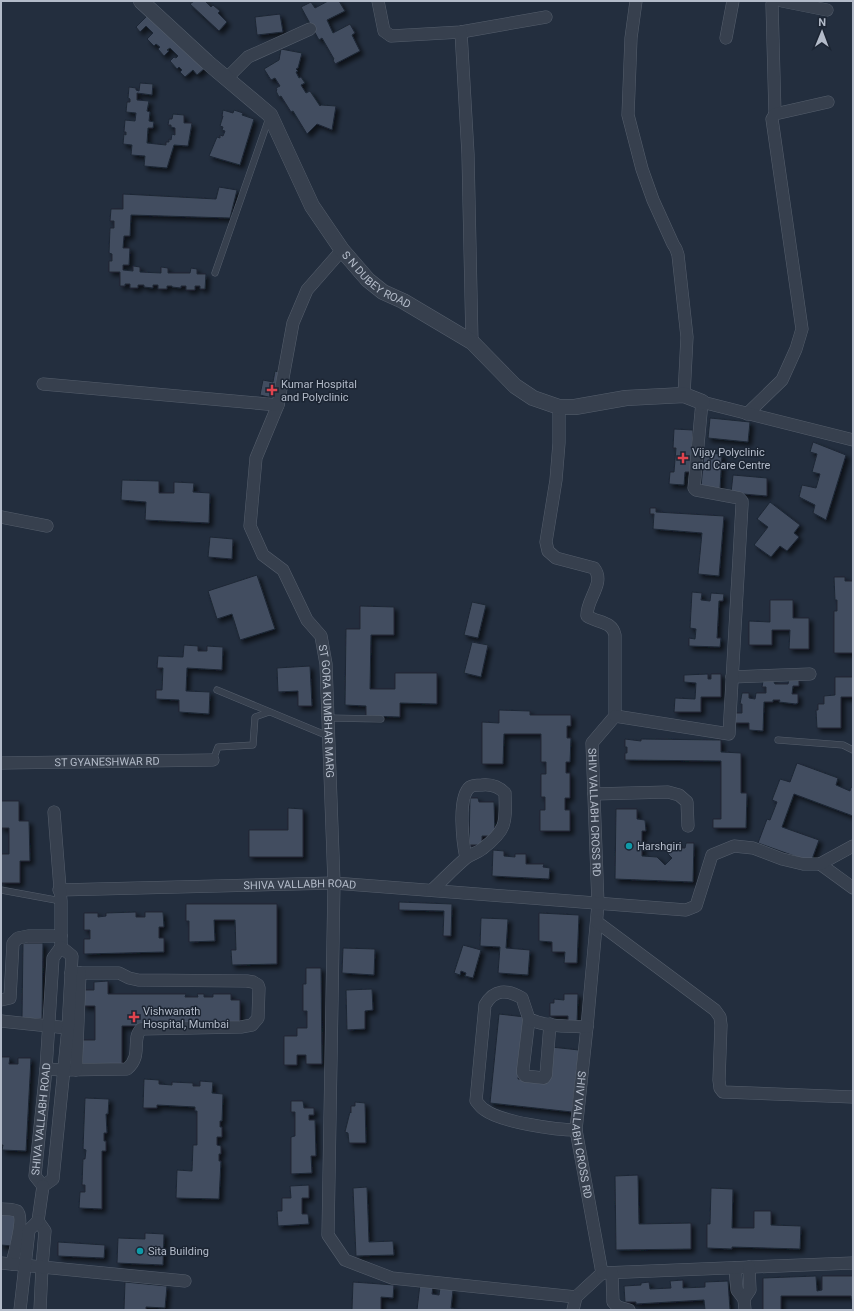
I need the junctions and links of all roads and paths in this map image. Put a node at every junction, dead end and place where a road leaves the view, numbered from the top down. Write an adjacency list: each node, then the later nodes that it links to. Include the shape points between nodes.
1 (141, 1): 12 (street, S N DUBEY ROAD)
2 (378, 1): 10 (street, via 384,31 391,36)
3 (636, 1): 20 (street, via 631,38 628,115 653,200 678,255 687,337)
4 (733, 1): 11 (street)
5 (774, 1): 14 (street, via 772,34)
6 (782, 1): 7 (street)
7 (827, 10)
8 (546, 17): 10 (street)
9 (310, 29): 12 (street, via 248,57)
10 (461, 32): 18 (street, via 468,154)
11 (726, 38)
12 (227, 78): 15 (street, S N DUBEY ROAD)
13 (828, 102): 14 (street)
14 (775, 114): 24 (street, via 772,119 802,330 782,380)
15 (270, 115): 16 (street, S N DUBEY ROAD, via 312,206); 17 (lane)
16 (342, 250): 18 (street, S N DUBEY ROAD, via 368,280 383,292); 22 (street, ST GORA KUMBHAR MARG, via 307,290 293,323)
17 (214, 273)
18 (472, 342): 23 (street, S N DUBEY ROAD, via 515,386 532,398)
19 (43, 384): 22 (street)
20 (684, 395): 21 (street, S N DUBEY ROAD); 23 (street, S N DUBEY ROAD, via 626,398 575,407)
21 (702, 402): 24 (street); 29 (street, via 694,488 739,498 742,501)
22 (278, 405): 33 (street, ST GORA KUMBHAR MARG, via 256,458 250,526 263,555 283,570 307,620 322,636)
23 (559, 407): 32 (street, via 556,480 546,542 548,551 556,558 594,568 598,572 599,580 587,616 614,629)
24 (747, 414): 25 (street)
25 (853, 440)
26 (1, 517): 27 (street)
27 (47, 526)
28 (810, 674): 29 (street)
29 (732, 677): 32 (street, via 729,734)
30 (217, 690): 31 (lane)
31 (269, 712): 35 (lane); 38 (lane, via 255,717 253,745 218,747)
32 (615, 716): 40 (street, SHIV VALLABH CROSS RD, via 592,743)
33 (328, 718): 34 (lane); 35 (street, ST GORA KUMBHAR MARG)
34 (381, 719)
35 (328, 736): 46 (street, ST GORA KUMBHAR MARG)
36 (778, 740): 37 (lane, via 843,744)
37 (853, 750)
38 (213, 760): 39 (street, ST GYANESHWAR RD)
39 (1, 763)
40 (594, 794): 42 (street, via 668,792 679,795 687,802); 51 (street, SHIV VALLABH CROSS RD)
41 (54, 812): 50 (street)
42 (688, 826)
43 (853, 846): 45 (street)
44 (466, 858): 44 (street, via 496,838 503,828 504,793 496,786 476,785 466,791 462,830); 49 (street)
45 (820, 864): 47 (street); 51 (street, SHIVA VALLABH ROAD, via 803,864 753,848 734,846 712,855 696,906 686,910)
46 (334, 883): 49 (street, SHIVA VALLABH ROAD); 50 (street, SHIVA VALLABH ROAD); 82 (street, via 328,1236 346,1260 392,1278)
47 (853, 888)
48 (1, 890): 50 (lane)
49 (432, 890): 51 (street, SHIVA VALLABH ROAD)
50 (60, 895): 53 (street, SHIVA VALLABH ROAD)
51 (598, 904): 52 (street, SHIV VALLABH CROSS RD)
52 (597, 922): 60 (street, SHIV VALLABH CROSS RD); 67 (street, via 715,1010 720,1017 721,1025 719,1080 723,1092)
53 (61, 942): 54 (street, SHIVA VALLABH ROAD, via 72,956); 55 (street, via 28,936 18,938 13,943 10,998); 59 (street, SHIVA VALLABH ROAD, via 53,958)
54 (75, 973): 61 (street, SHIVA VALLABH ROAD); 64 (street); 64 (street, via 119,973 138,980 234,980 253,982 259,988 258,1018 252,1025 241,1028 141,1029 135,1059 127,1069)
55 (1, 1000)
56 (529, 1019): 58 (street); 58 (street, via 523,1069 525,1076 544,1078 546,1075); 68 (street, via 522,998 515,994 495,993 488,999 485,1005 476,1101 485,1111 497,1116 530,1125)
57 (1, 1021): 59 (street)
58 (550, 1024): 60 (street)
59 (48, 1027): 61 (street); 62 (street, SHIVA VALLABH ROAD)
60 (587, 1027): 68 (street, SHIV VALLABH CROSS RD)
61 (68, 1028): 63 (street, SHIVA VALLABH ROAD)
62 (46, 1069): 63 (street); 65 (street, SHIVA VALLABH ROAD)
63 (64, 1070): 64 (street); 66 (street, SHIVA VALLABH ROAD)
64 (76, 1070)
65 (44, 1091): 66 (street); 69 (street, SHIVA VALLABH ROAD)
66 (61, 1092): 70 (street, SHIVA VALLABH ROAD)
67 (853, 1097)
68 (576, 1130): 80 (street, SHIV VALLABH CROSS RD)
69 (38, 1151): 70 (street); 71 (street, SHIVA VALLABH ROAD, via 35,1176)
70 (56, 1152): 71 (street, SHIVA VALLABH ROAD, via 53,1179)
71 (43, 1186): 73 (street)
72 (1, 1209): 74 (street, via 16,1211 19,1214 20,1225)
73 (38, 1221): 76 (street, via 29,1230); 77 (street, via 45,1231)
74 (7, 1263): 76 (street)
75 (853, 1263): 78 (street)
76 (25, 1265): 77 (street); 84 (street)
77 (42, 1267): 81 (street); 85 (street)
78 (748, 1267): 79 (street); 83 (street, via 750,1290)
79 (735, 1268): 80 (street); 83 (street, via 737,1290)
80 (607, 1273): 82 (street); 87 (street, SHIV VALLABH CROSS RD, via 613,1302)
81 (185, 1280)
82 (576, 1297): 86 (street)
83 (745, 1304)
84 (20, 1310)
85 (40, 1310)
86 (573, 1310)
87 (629, 1310)

